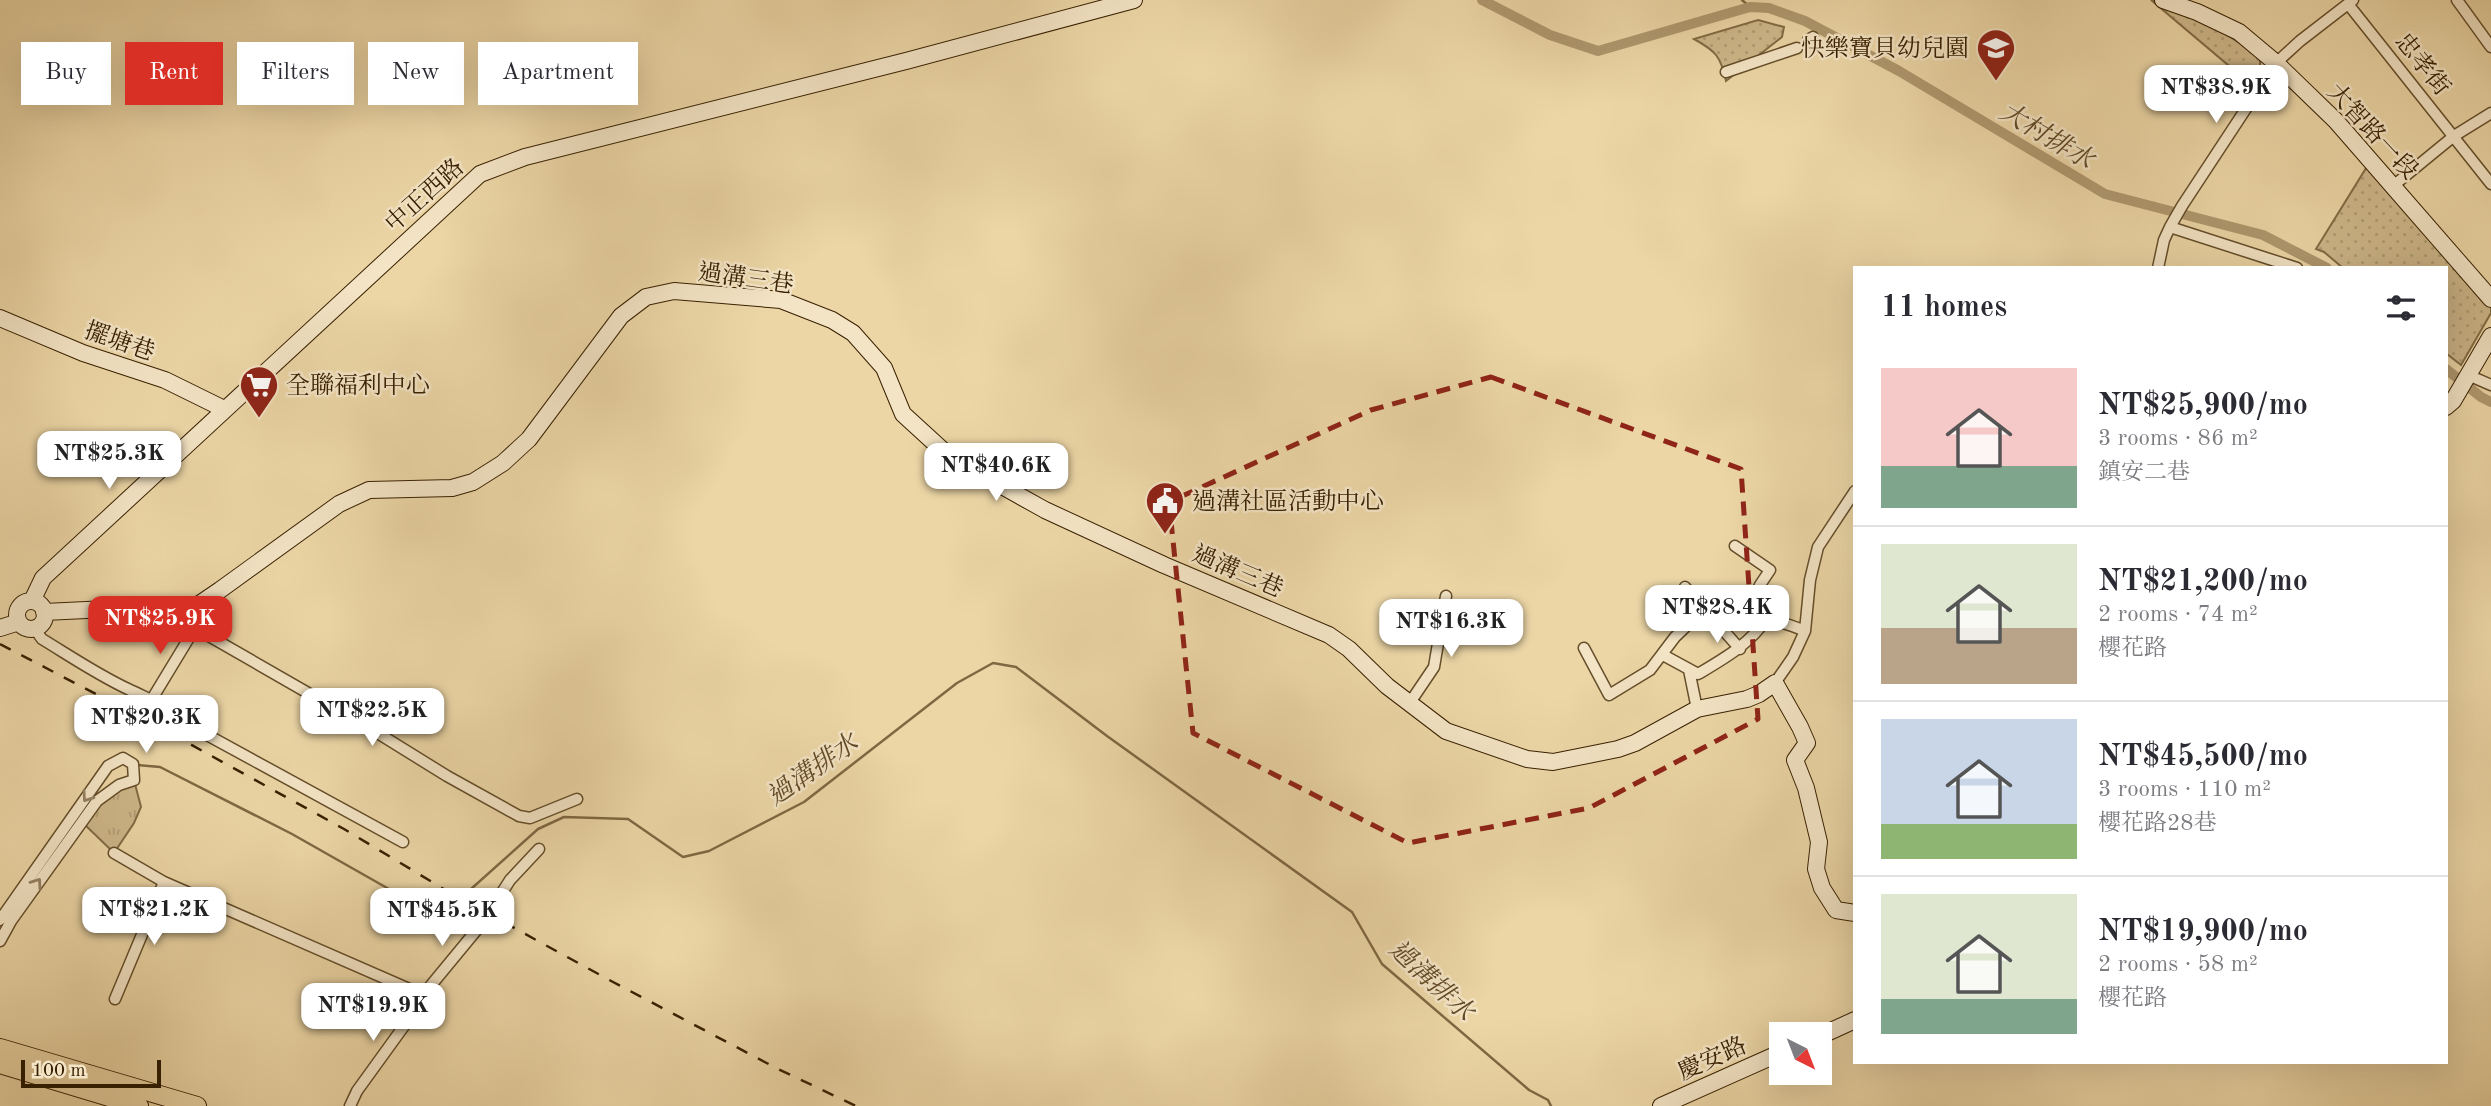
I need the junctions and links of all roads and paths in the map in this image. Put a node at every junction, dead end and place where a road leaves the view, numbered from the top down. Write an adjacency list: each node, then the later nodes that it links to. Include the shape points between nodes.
1 (1134, 0): 21 (street, 中正西路, via 525,157 480,174)
2 (2163, 0): 7 (street, 大智路一段, via 2239,33)
3 (2457, 0): 5 (street)
4 (2351, 2): 7 (street); 10 (street, 忠孝街)
5 (2491, 47)
6 (1797, 48): 8 (street)
7 (2276, 63): 12 (street, 大智路一段); 13 (street)
8 (1726, 72)
9 (2491, 113): 10 (street)
10 (2454, 136): 11 (street, 忠孝街); 12 (street)
11 (2491, 184)
12 (2393, 186): 16 (street, 大智路一段)
13 (2170, 227): 14 (street); 15 (street)
14 (2158, 266)
15 (2291, 266)
16 (2491, 299)
17 (0, 317): 21 (street, 擺塘巷, via 83,353 165,380)
18 (2491, 336): 20 (street)
19 (2491, 385): 20 (street)
20 (2456, 392)
21 (224, 409): 26 (street, 中正西路, via 43,578)
22 (1853, 494): 33 (street, 過溝三巷, via 1818,547)
23 (1735, 546): 29 (street, via 1770,570 1753,601)
24 (1685, 587): 27 (street)
25 (1446, 596): 40 (street, via 1434,667)
26 (38, 606): 28 (street, via 128,608); 30 (street, 中正西路, via 41,624); 30 (street, 中正西路, via 20,606 17,614)
27 (1704, 609): 35 (street); 36 (street)
28 (174, 616): 32 (street); 40 (street, 過溝三巷, via 198,605 339,504 369,490 452,488 473,482 503,463 529,439 621,316 646,297 674,291 781,300 832,320 853,333 884,368 903,414 950,457 1057,515 1329,635)
29 (1768, 617): 33 (street); 35 (street)
30 (26, 625): 31 (street); 39 (street, via 127,689)
31 (0, 628)
32 (195, 628): 39 (street); 42 (street, via 519,816 530,818)
33 (1805, 631): 38 (street, 過溝三巷)
34 (1584, 648): 36 (street, via 1609,695 1650,670)
35 (1740, 649): 37 (street, via 1698,674)
36 (1663, 654): 37 (street)
37 (1689, 670): 41 (street)
38 (1775, 683): 41 (street, 過溝三巷, via 1747,699); 48 (street, via 1807,743 1795,760 1819,842 1816,869 1822,888 1836,910)
39 (152, 699): 43 (street, via 192,720 209,736)
40 (1409, 704): 41 (street, 過溝三巷, via 1446,731 1527,759 1553,762 1636,743)
41 (1696, 709)
42 (577, 799)
43 (403, 842)
44 (539, 849): 47 (street)
45 (114, 853): 46 (street)
46 (164, 882): 52 (street); 53 (street)
47 (494, 905)
48 (1853, 913)
49 (0, 919): 51 (street, one-way to 49, via 97,801 134,780 133,764 123,758 108,766)
50 (484, 921): 52 (street)
51 (0, 941)
52 (423, 995): 61 (street)
53 (115, 999)
54 (1853, 1021): 55 (street)
55 (1832, 1031)
56 (0, 1048): 60 (main road)
57 (1769, 1058): 62 (street, 慶安路)
58 (0, 1064): 59 (main road)
59 (139, 1106)
60 (197, 1106)
61 (350, 1106)
62 (1661, 1106)

